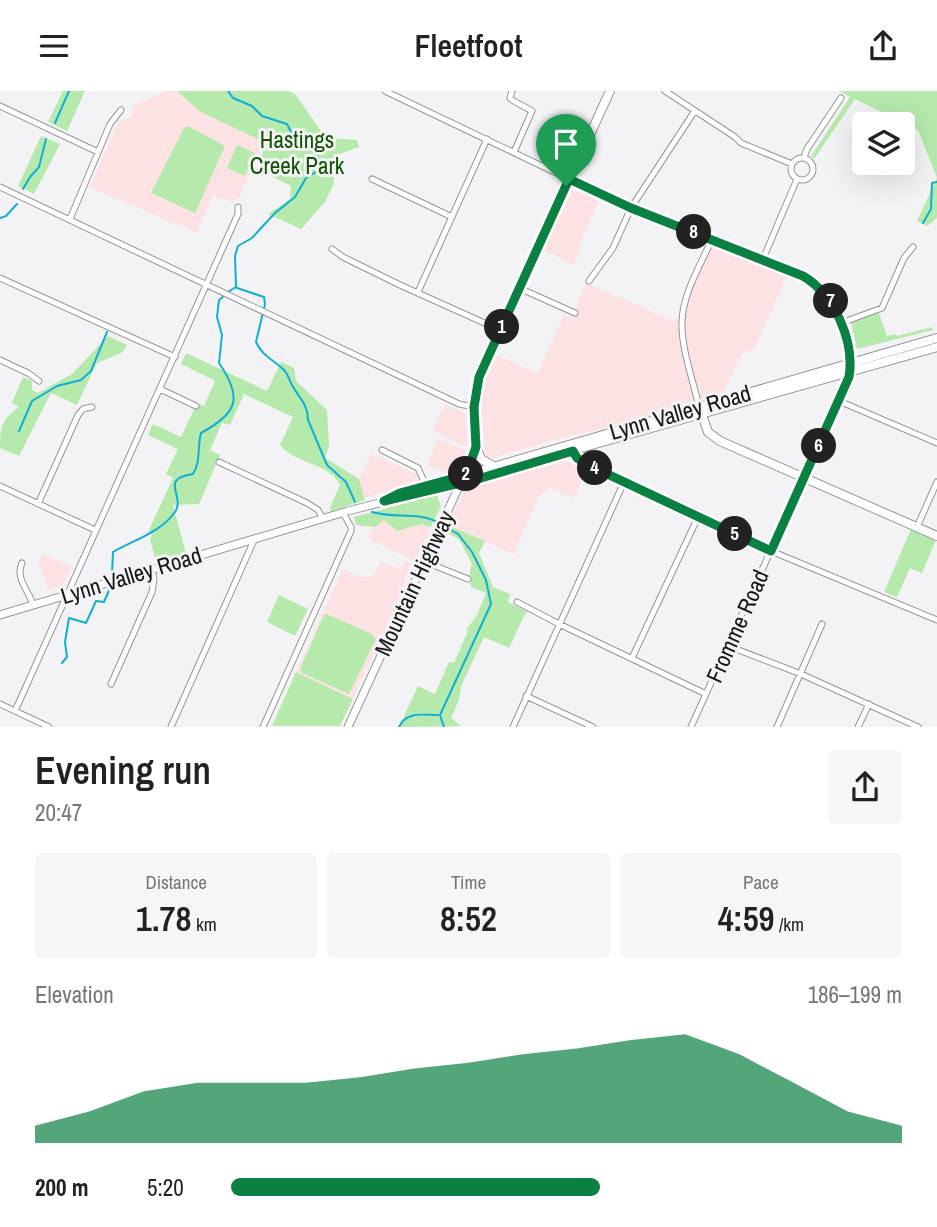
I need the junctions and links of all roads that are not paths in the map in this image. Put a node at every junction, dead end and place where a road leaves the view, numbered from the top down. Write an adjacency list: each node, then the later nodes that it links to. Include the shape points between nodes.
1 (512, 91): 11 (street, via 510,98 532,111)
2 (610, 91): 15 (main road, Mountain Highway)
3 (665, 91): 8 (street)
4 (388, 92): 9 (street)
5 (841, 98): 12 (street)
6 (0, 106): 10 (street)
7 (121, 110): 10 (street)
8 (694, 112): 13 (street, via 741,143); 19 (street)
9 (487, 139): 11 (street); 20 (street)
10 (98, 152): 21 (street)
11 (514, 152): 15 (street)
12 (804, 157): 13 (street); 16 (street, via 813,165 812,174 806,180)
13 (792, 164): 16 (street)
14 (372, 179): 20 (street)
15 (569, 179): 19 (street); 29 (main road, Mountain Highway)
16 (797, 179): 25 (street)
17 (0, 187): 21 (street)
18 (239, 207): 28 (street)
19 (631, 208): 22 (street); 27 (street, via 613,248)
20 (452, 216): 30 (street)
21 (70, 219): 28 (street)
22 (712, 239): 25 (street); 45 (street, via 682,319)
23 (913, 247): 32 (street, via 883,308)
24 (332, 249): 30 (street)
25 (763, 259): 32 (street, via 813,283 833,304)
26 (0, 278): 36 (street)
27 (589, 281)
28 (207, 284): 36 (street); 44 (street, via 459,404)
29 (519, 288): 31 (street); 33 (main road, Mountain Highway)
30 (418, 292): 33 (street)
31 (575, 313)
32 (841, 323): 38 (street)
33 (500, 330): 44 (main road, Mountain Highway, via 479,377)
34 (937, 338): 38 (main road, Lynn Valley Road)
35 (937, 347): 38 (main road, Lynn Valley Road)
36 (175, 358): 40 (street)
37 (0, 360): 39 (street)
38 (850, 367): 41 (street, Fromme Road); 45 (main road, Lynn Valley Road)
39 (39, 381)
40 (160, 389): 42 (street); 63 (street)
41 (839, 401): 46 (street); 52 (street, Fromme Road)
42 (196, 406)
43 (92, 407): 58 (street, via 78,415)
44 (474, 407): 47 (main road, Mountain Highway)
45 (700, 411): 48 (main road, Lynn Valley Road); 52 (main road, via 708,432 720,441)
46 (937, 443)
47 (476, 447): 51 (main road, via 481,459); 53 (main road, Mountain Highway)
48 (574, 447): 51 (main road, Lynn Valley Road); 53 (main road, Lynn Valley Road); 54 (street, via 580,460)
49 (382, 450): 57 (street, via 418,468)
50 (219, 462): 61 (street, via 313,506)
51 (493, 466): 53 (main road, Lynn Valley Road)
52 (804, 477): 62 (main road); 66 (street, Fromme Road)
53 (463, 478): 57 (street, Lynn Valley Road); 67 (street, Mountain Highway)
54 (624, 482): 60 (street); 76 (street)
55 (937, 482): 62 (street)
56 (0, 486): 58 (street)
57 (427, 488): 59 (street, Lynn Valley Road)
58 (38, 504): 63 (street)
59 (343, 513): 61 (street, Lynn Valley Road); 89 (street, via 351,531)
60 (698, 517): 66 (street); 79 (street)
61 (323, 519): 65 (street, Lynn Valley Road)
62 (917, 527): 64 (main road)
63 (95, 530): 71 (street)
64 (937, 536)
65 (256, 538): 69 (street, Lynn Valley Road); 88 (street)
66 (771, 551): 75 (street); 78 (street, Fromme Road)
67 (424, 561): 70 (street); 90 (street, Mountain Highway)
68 (22, 563): 73 (street, via 22,583)
69 (152, 569): 71 (street, Lynn Valley Road); 81 (street, via 152,592)
70 (468, 579)
71 (67, 594): 73 (street, Lynn Valley Road); 86 (street)
72 (517, 601): 76 (street)
73 (33, 604): 74 (street, Lynn Valley Road)
74 (0, 614)
75 (937, 620)
76 (559, 624): 79 (street); 83 (street)
77 (822, 624): 80 (street)
78 (728, 646): 80 (street); 82 (street, Fromme Road)
79 (632, 658): 82 (street)
80 (801, 674): 85 (street); 94 (street)
81 (111, 684)
82 (706, 694): 93 (street, Fromme Road)
83 (526, 696): 91 (street); 92 (street)
84 (0, 704): 86 (street)
85 (869, 704): 95 (street); 96 (street)
86 (15, 711): 87 (street)
87 (49, 726)
88 (171, 726)
89 (263, 726)
90 (348, 726)
91 (513, 726)
92 (593, 726)
93 (691, 726)
94 (778, 726)
95 (858, 726)
96 (918, 726)

